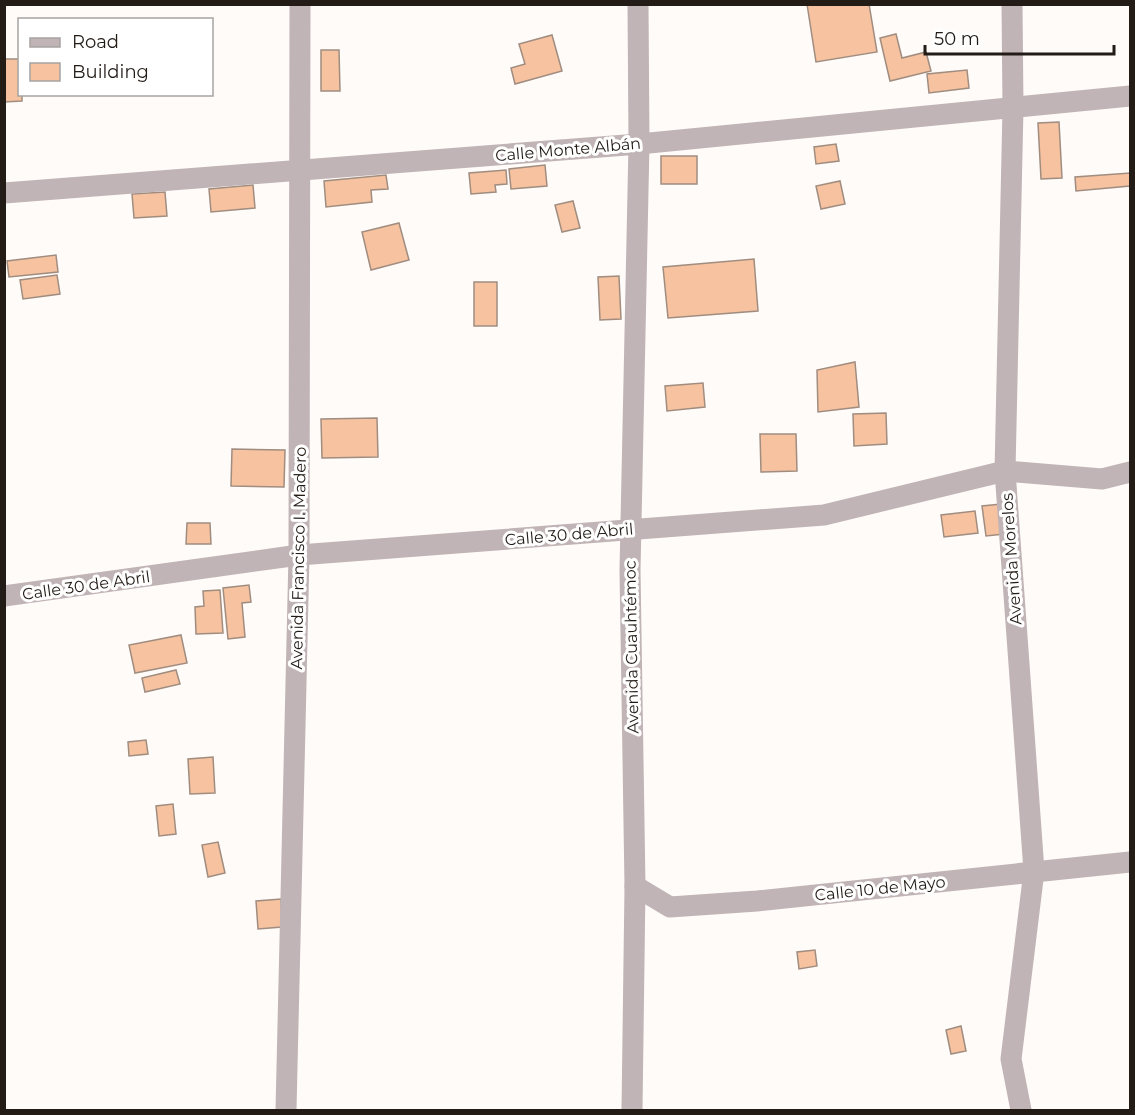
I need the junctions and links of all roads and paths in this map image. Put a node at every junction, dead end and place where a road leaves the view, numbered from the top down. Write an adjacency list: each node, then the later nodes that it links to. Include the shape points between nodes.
1 (300, 4): 7 (street, Avenida Francisco I. Madero)
2 (638, 4): 6 (street, Avenida Cuauhtémoc)
3 (1012, 4): 5 (street, Avenida Morelos)
4 (1131, 96): 5 (street, Calle Monte Albán)
5 (1013, 108): 6 (street, Calle Monte Albán); 9 (street, Avenida Morelos)
6 (639, 144): 7 (street, Calle Monte Albán); 11 (street, Avenida Cuauhtémoc)
7 (302, 171): 8 (street, Calle Monte Albán); 12 (street, Avenida Francisco I. Madero)
8 (4, 193)
9 (1005, 471): 10 (street, Calle 30 de Abril, via 1102,479); 11 (street, Calle 30 de Abril, via 824,515); 15 (street, Avenida Morelos)
10 (1131, 472)
11 (631, 529): 12 (street, Calle 30 de Abril); 16 (street, Avenida Cuauhtémoc)
12 (299, 555): 13 (street, Calle 30 de Abril); 17 (street, Avenida Francisco I. Madero)
13 (4, 596)
14 (1131, 862): 15 (street, Calle 10 de Mayo)
15 (1034, 871): 16 (street, Calle 10 de Mayo, via 670,907); 19 (street, Avenida Morelos, via 1011,1059)
16 (635, 886): 18 (street, Avenida Cuauhtémoc)
17 (286, 1110)
18 (632, 1110)
19 (1021, 1110)

